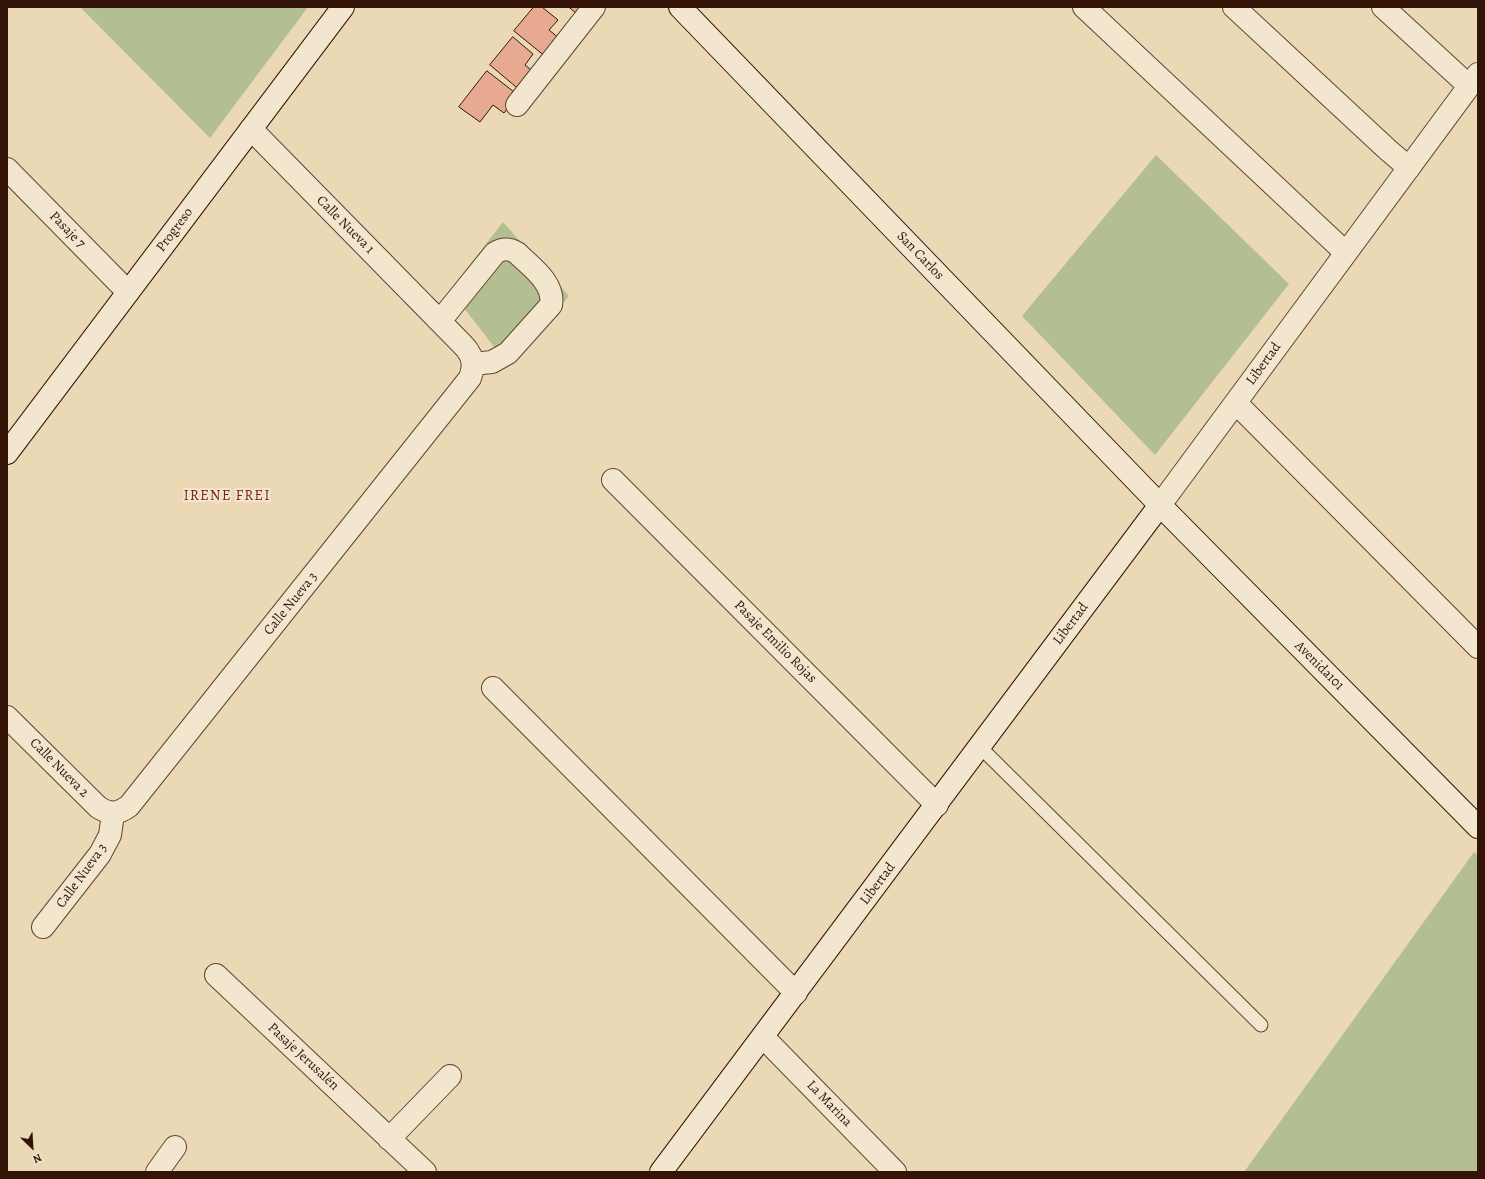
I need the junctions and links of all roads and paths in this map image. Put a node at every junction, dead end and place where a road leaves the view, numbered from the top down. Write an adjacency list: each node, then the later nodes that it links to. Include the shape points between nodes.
1 (343, 7): 9 (street, Progreso)
2 (594, 7): 8 (street)
3 (680, 7): 19 (street, San Carlos)
4 (1084, 7): 12 (street)
5 (1234, 7): 10 (street)
6 (1383, 7): 7 (street)
7 (1474, 80): 10 (street, Libertad)
8 (517, 105)
9 (251, 129): 13 (street, Progreso); 14 (street, Calle Nueva 1)
10 (1409, 168): 12 (street, Libertad)
11 (7, 169): 13 (street, Pasaje 7)
12 (1346, 253): 16 (street, Libertad)
13 (128, 292): 17 (street, Progreso)
14 (440, 321): 15 (street, Calle Nueva 1, via 468,350); 15 (street, via 500,250 512,250 517,253 549,286 552,298 547,311 508,353 492,362)
15 (473, 364): 25 (street, Calle Nueva 3, via 466,384 144,788 129,806)
16 (1236, 403): 19 (street, Libertad); 20 (street)
17 (7, 453)
18 (613, 480): 24 (street, Pasaje Emilio Rojas)
19 (1160, 505): 23 (street, Libertad); 26 (street, Avenida101)
20 (1478, 647)
21 (493, 688): 29 (street)
22 (7, 717): 25 (street, Calle Nueva 2, via 98,807)
23 (980, 747): 24 (street, Libertad); 30 (lane)
24 (937, 805): 29 (street, Libertad)
25 (114, 814): 27 (street, Calle Nueva 3, via 110,835 100,854)
26 (1478, 827)
27 (43, 927)
28 (216, 975): 33 (street, Pasaje Jerusalén)
29 (796, 993): 31 (street, Libertad)
30 (1261, 1024)
31 (763, 1037): 37 (street, Libertad); 38 (street, La Marina)
32 (450, 1076): 33 (street)
33 (389, 1139): 36 (street, Pasaje Jerusalén)
34 (175, 1147): 35 (street)
35 (157, 1172)
36 (425, 1172)
37 (661, 1172)
38 (895, 1172)

